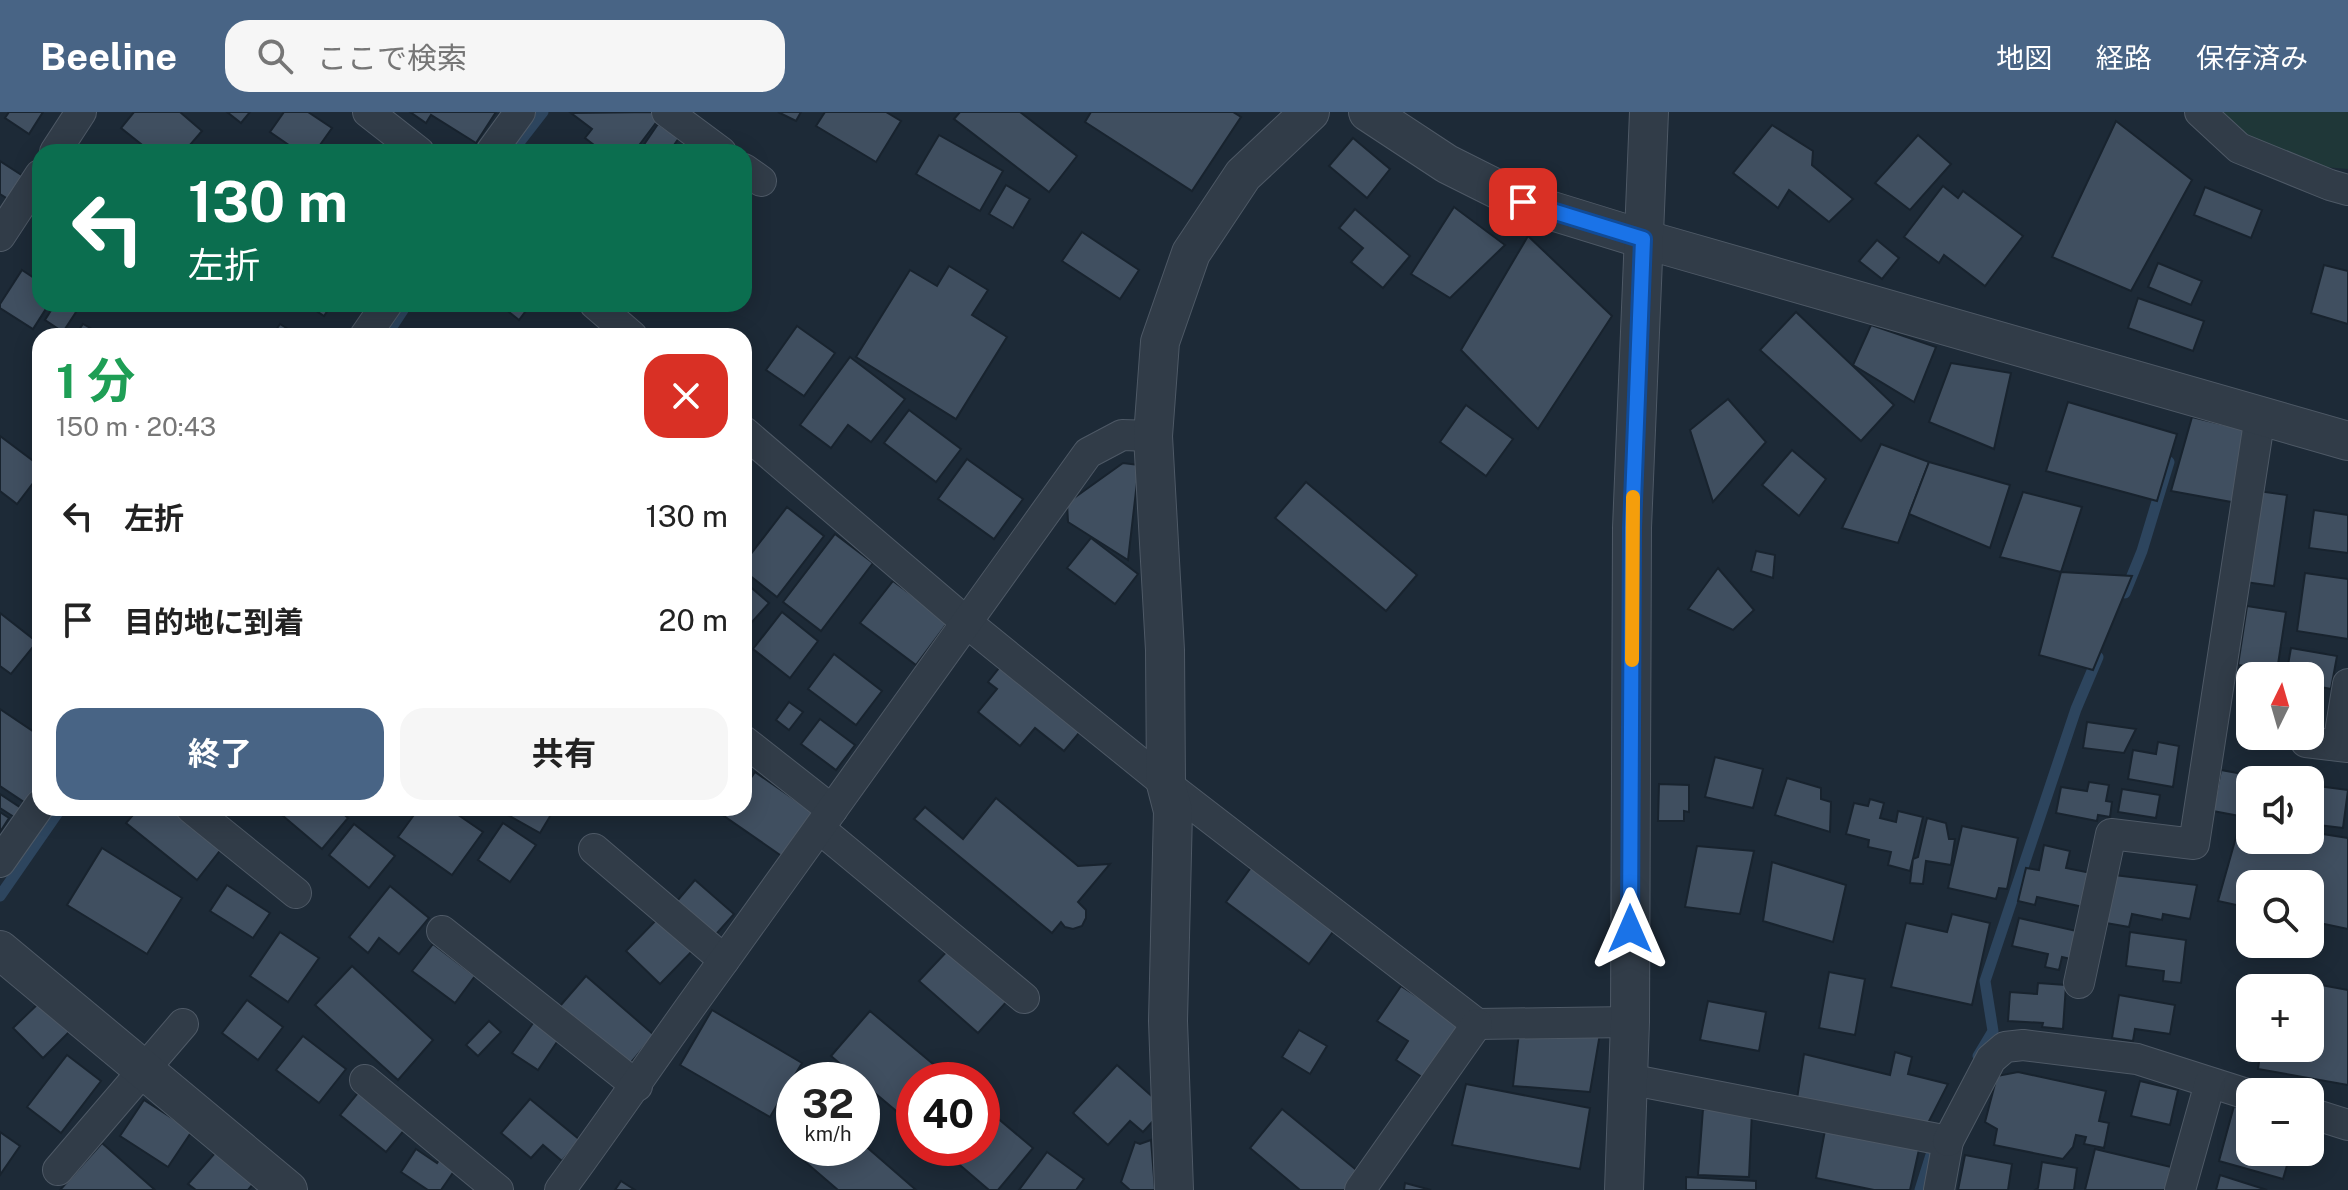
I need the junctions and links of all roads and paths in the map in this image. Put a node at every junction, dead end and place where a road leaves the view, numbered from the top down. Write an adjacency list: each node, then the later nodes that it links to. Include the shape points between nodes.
1 (81, 112): 9 (street)
2 (368, 112): 10 (street)
3 (520, 112): 11 (street)
4 (667, 112): 12 (street)
5 (1310, 112): 20 (street, via 1243,175 1191,253 1160,342)
6 (1368, 112): 16 (street, via 1447,164 1523,202)
7 (1649, 112): 16 (street)
8 (2200, 112): 14 (street, via 2239,148)
9 (60, 144)
10 (409, 144)
11 (497, 144)
12 (710, 144)
13 (32, 187): 15 (street)
14 (2348, 190)
15 (0, 236)
16 (1643, 239): 19 (street); 39 (street, via 1632,528)
17 (604, 312): 18 (street)
18 (623, 328)
19 (2260, 416): 22 (street); 37 (street, via 2194,844 2111,834)
20 (1153, 436): 23 (street, via 1122,435 1088,453); 27 (street, via 1165,650)
21 (752, 439): 23 (street)
22 (2348, 441)
23 (966, 622): 27 (street); 30 (street)
24 (2348, 684): 25 (street)
25 (2343, 746)
26 (752, 749): 30 (street)
27 (1166, 784): 41 (street); 55 (street, via 1173,811 1168,1021)
28 (32, 816): 32 (street)
29 (201, 816): 33 (street)
30 (826, 819): 36 (street); 38 (street)
31 (594, 849): 36 (street)
32 (0, 862)
33 (296, 893)
34 (442, 931): 46 (street)
35 (0, 950): 42 (street)
36 (724, 960): 46 (street)
37 (2079, 983)
38 (1024, 998)
39 (1630, 1022): 41 (street); 43 (street)
40 (183, 1024): 42 (street)
41 (1477, 1024): 56 (street)
42 (143, 1071): 51 (street); 52 (street)
43 (1628, 1079): 50 (street); 57 (street)
44 (365, 1080): 53 (street)
45 (2210, 1083): 47 (street); 50 (street, via 2137,1059 2005,1047 1991,1059); 59 (street)
46 (637, 1086): 54 (street)
47 (2236, 1091)
48 (2324, 1117): 49 (street)
49 (2348, 1125)
50 (1939, 1139): 58 (street)
51 (58, 1170)
52 (280, 1188)
53 (498, 1190)
54 (560, 1190)
55 (1174, 1190)
56 (1360, 1190)
57 (1624, 1190)
58 (1939, 1190)
59 (2180, 1190)

